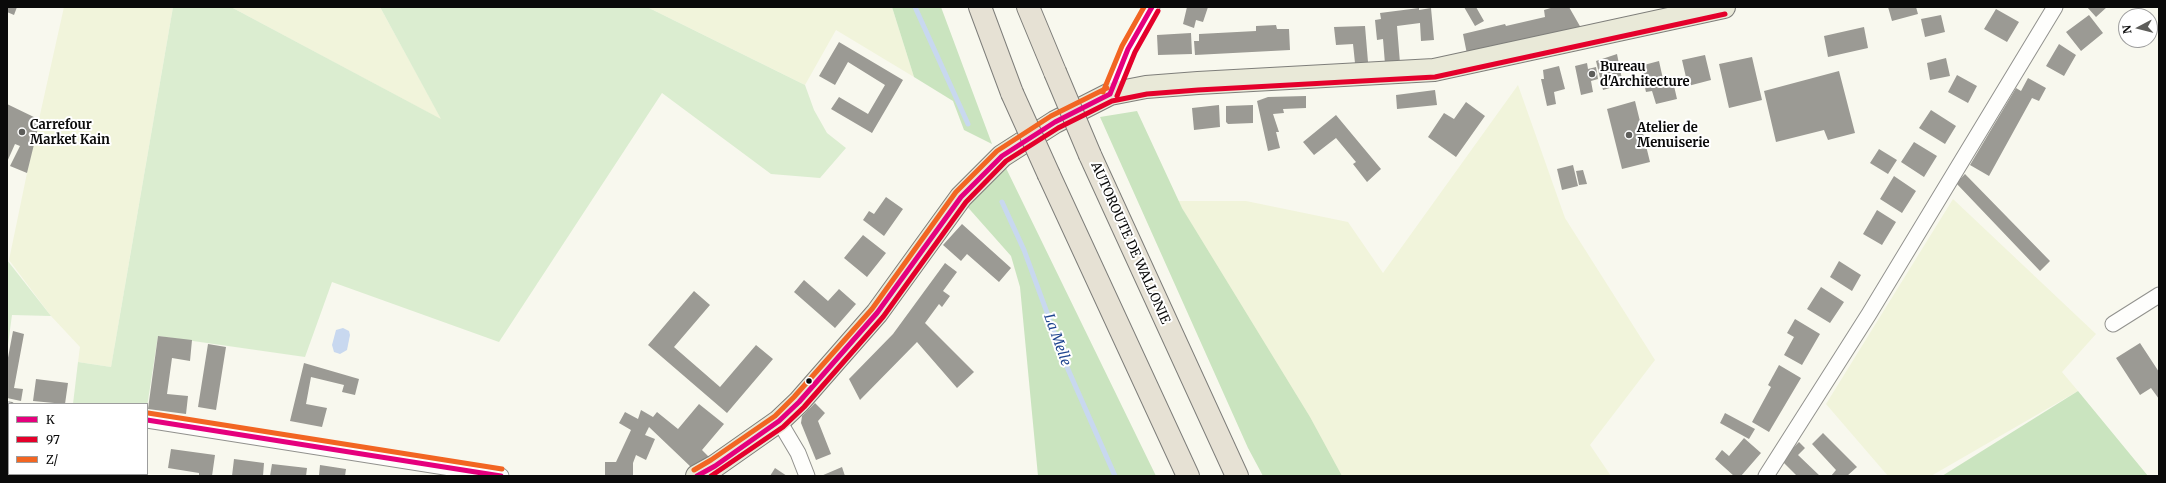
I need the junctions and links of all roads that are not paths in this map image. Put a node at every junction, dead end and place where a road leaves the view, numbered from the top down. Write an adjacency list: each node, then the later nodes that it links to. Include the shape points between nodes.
1 (980, 7): 14 (highway, bridge, via 1012,93)
2 (1028, 7): 15 (highway, AUTOROUTE DE WALLONIE, bridge, via 1090,155)
3 (1152, 7): 6 (street, via 1121,62)
4 (1724, 7): 6 (main road, via 1434,70 1198,83 1146,87)
5 (2055, 7): 16 (street, via 1869,314)
6 (1110, 94): 10 (main road, via 1055,122 1002,156 961,197 868,324)
7 (2159, 295): 8 (street)
8 (2113, 324)
9 (148, 420): 11 (street)
10 (779, 421): 12 (main road); 13 (street, via 798,453)
11 (501, 476)
12 (697, 476)
13 (807, 476)
14 (1188, 476)
15 (1238, 476)
16 (1766, 476)

